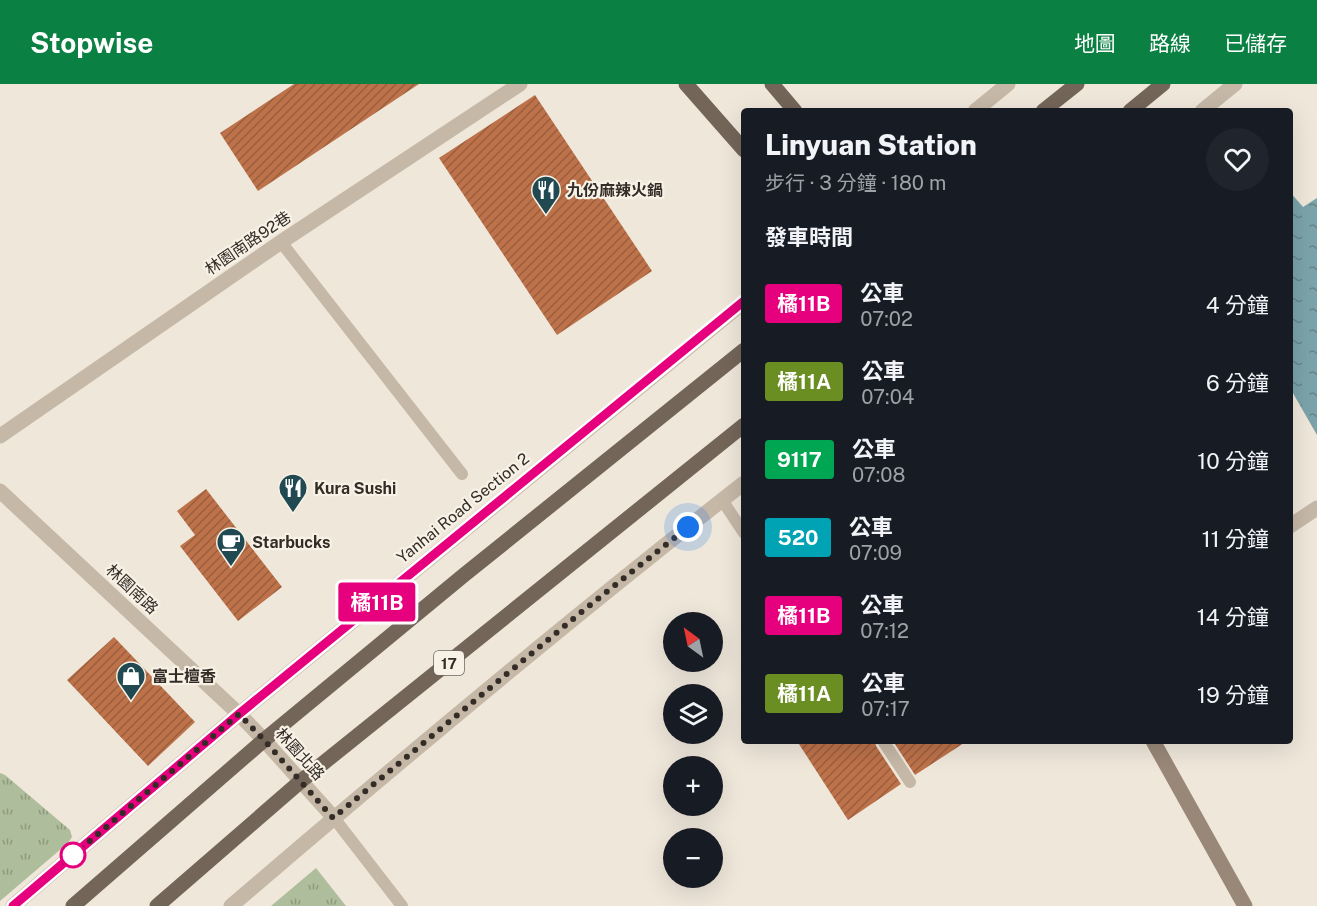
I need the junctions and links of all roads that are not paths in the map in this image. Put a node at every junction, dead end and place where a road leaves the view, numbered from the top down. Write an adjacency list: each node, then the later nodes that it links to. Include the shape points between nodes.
1 (520, 84): 14 (street, 林園南路92巷)
2 (686, 84): 13 (main road)
3 (772, 84): 8 (main road)
4 (1008, 84): 9 (street)
5 (1077, 84): 10 (main road)
6 (1163, 84): 11 (main road)
7 (1235, 84): 12 (street)
8 (792, 108)
9 (979, 108)
10 (1046, 108)
11 (1134, 108)
12 (1207, 108)
13 (741, 147)
14 (281, 242): 18 (street, 林園南路92巷); 19 (lane)
15 (741, 304): 26 (street, Yanhai Road Section 2)
16 (741, 352): 27 (main road)
17 (741, 427): 30 (main road, 17)
18 (0, 436)
19 (462, 474)
20 (741, 485): 22 (street)
21 (0, 491): 26 (street, 林園南路)
22 (722, 500): 25 (lane); 32 (street)
23 (1317, 508): 24 (street)
24 (1293, 523)
25 (741, 528)
26 (239, 714): 27 (street, 林園北路); 33 (street, Yanhai Road Section 2)
27 (264, 740): 30 (street, 林園北路); 34 (main road)
28 (885, 744): 31 (lane)
29 (1155, 744): 38 (street)
30 (302, 781): 32 (street, 林園北路); 35 (main road, 17)
31 (910, 782)
32 (333, 818): 36 (street); 37 (lane)
33 (13, 906)
34 (73, 906)
35 (157, 906)
36 (231, 906)
37 (402, 906)
38 (1245, 906)

